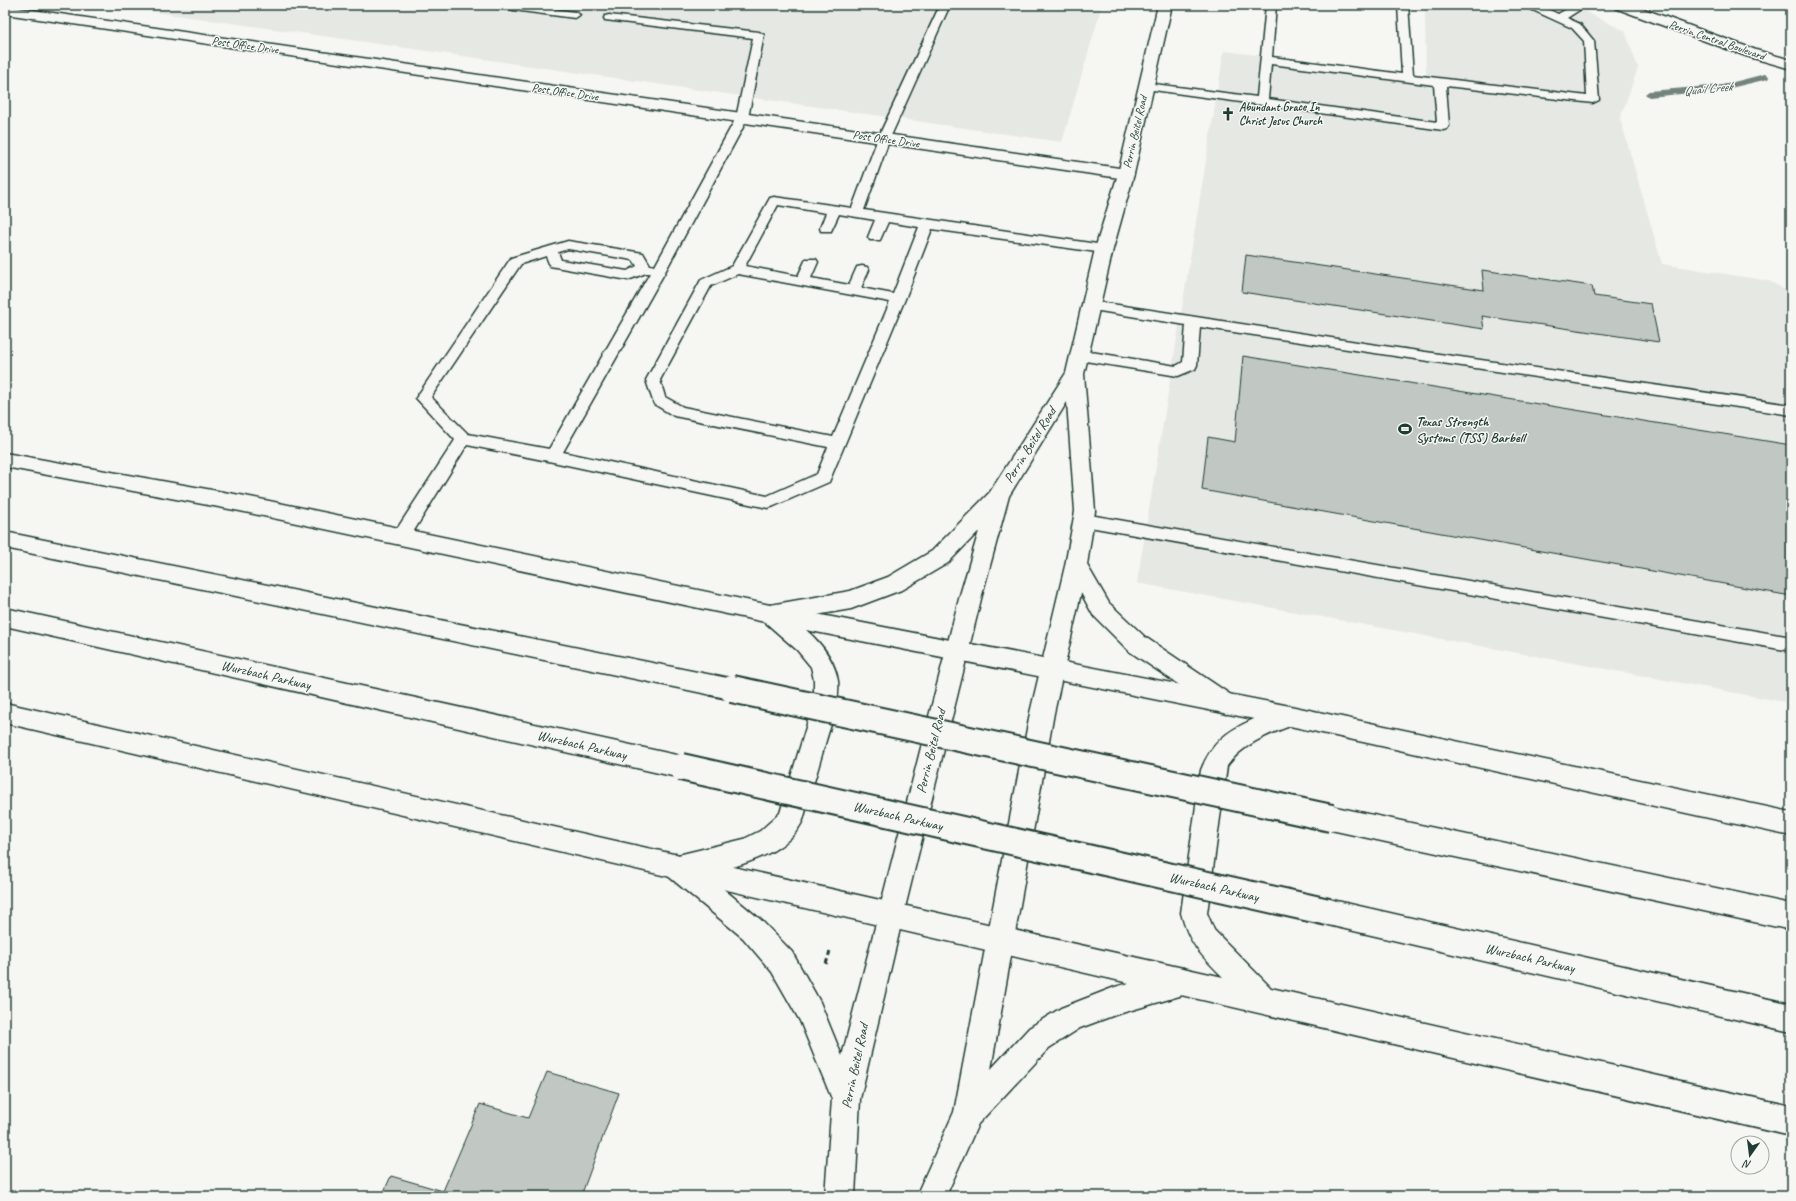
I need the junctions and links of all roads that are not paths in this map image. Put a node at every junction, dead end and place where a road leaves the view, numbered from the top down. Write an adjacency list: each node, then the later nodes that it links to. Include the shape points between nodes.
1 (497, 5): 10 (lane)
2 (945, 5): 20 (lane)
3 (1165, 5): 17 (main road, Perrin Beitel Road)
4 (1271, 5): 13 (lane)
5 (1403, 5): 15 (lane)
6 (1530, 5): 12 (lane)
7 (1582, 5): 12 (lane)
8 (1620, 5): 14 (main road, Perrin Central Boulevard)
9 (5, 10): 19 (main road, Post Office Drive)
10 (576, 15)
11 (609, 18): 19 (lane, via 759,35)
12 (1560, 18): 16 (lane, via 1576,26 1589,41 1593,100)
13 (1266, 60): 15 (lane); 18 (lane)
14 (1791, 65)
15 (1408, 78): 16 (lane)
16 (1440, 82): 18 (lane, via 1443,126)
17 (1146, 86): 18 (lane); 21 (main road, Perrin Beitel Road)
18 (1262, 102)
19 (742, 118): 20 (main road, Post Office Drive); 33 (lane)
20 (884, 138): 21 (main road, Post Office Drive); 23 (lane)
21 (1126, 174): 28 (main road, Perrin Beitel Road)
22 (834, 210): 23 (lane); 26 (lane); 32 (lane, via 774,201)
23 (857, 213): 24 (lane)
24 (884, 217): 25 (lane); 27 (lane)
25 (927, 224): 28 (lane); 37 (lane)
26 (826, 228)
27 (875, 237)
28 (1104, 249): 38 (main road, Perrin Beitel Road)
29 (551, 251): 31 (lane, via 568,245 638,256); 31 (lane, via 555,262 628,276); 42 (lane, via 516,261 423,398)
30 (811, 262): 35 (lane)
31 (645, 268): 33 (lane)
32 (737, 269): 35 (lane); 43 (lane, via 706,283 652,380 660,400 679,412)
33 (660, 270): 44 (lane)
34 (862, 270): 36 (lane)
35 (803, 281): 36 (lane)
36 (853, 290): 37 (lane)
37 (898, 299): 43 (lane)
38 (1092, 306): 39 (lane); 40 (main road, Perrin Beitel Road)
39 (1194, 323): 40 (lane, via 1190,365 1178,371); 41 (lane)
40 (1077, 365): 46 (main road, Perrin Beitel Road); 47 (main road, Perrin Beitel Road)
41 (1791, 410)
42 (463, 439): 44 (lane); 48 (lane)
43 (837, 443): 44 (lane, via 823,478 768,502)
44 (553, 456)
45 (5, 460): 48 (main road, via 240,503)
46 (999, 495): 51 (main road, via 940,557 896,584 851,600); 54 (main road, Perrin Beitel Road)
47 (1084, 520): 50 (main road, Perrin Beitel Road); 53 (lane)
48 (401, 537): 51 (main road)
49 (5, 540): 62 (main road, bridge, via 712,686)
50 (1076, 566): 55 (main road, Perrin Beitel Road); 56 (main road, via 1101,609 1137,644)
51 (770, 614): 54 (main road); 60 (main road, via 806,643 821,663 826,680 826,701 790,820 761,844 738,853)
52 (5, 617): 66 (main road, Wurzbach Parkway, bridge)
53 (1791, 644)
54 (956, 650): 55 (main road); 61 (main road, Perrin Beitel Road)
55 (1051, 669): 56 (main road); 63 (main road, Perrin Beitel Road)
56 (1226, 704): 58 (main road)
57 (5, 714): 60 (main road)
58 (1290, 716): 59 (main road); 65 (main road, via 1257,728 1237,740 1220,756 1214,770 1194,913 1205,939)
59 (1791, 824)
60 (676, 866): 61 (main road); 67 (main road, via 752,929 782,962 810,1012)
61 (890, 916): 63 (main road); 67 (main road, Perrin Beitel Road)
62 (1791, 917)
63 (999, 940): 64 (main road); 68 (main road, Perrin Beitel Road)
64 (1183, 982): 65 (main road); 68 (main road, via 1115,1001 1071,1018 1039,1038)
65 (1262, 999): 69 (main road)
66 (1791, 1018)
67 (846, 1099): 70 (main road, Perrin Beitel Road)
68 (968, 1114): 71 (main road, Perrin Beitel Road)
69 (1791, 1121)
70 (840, 1196)
71 (931, 1196)

